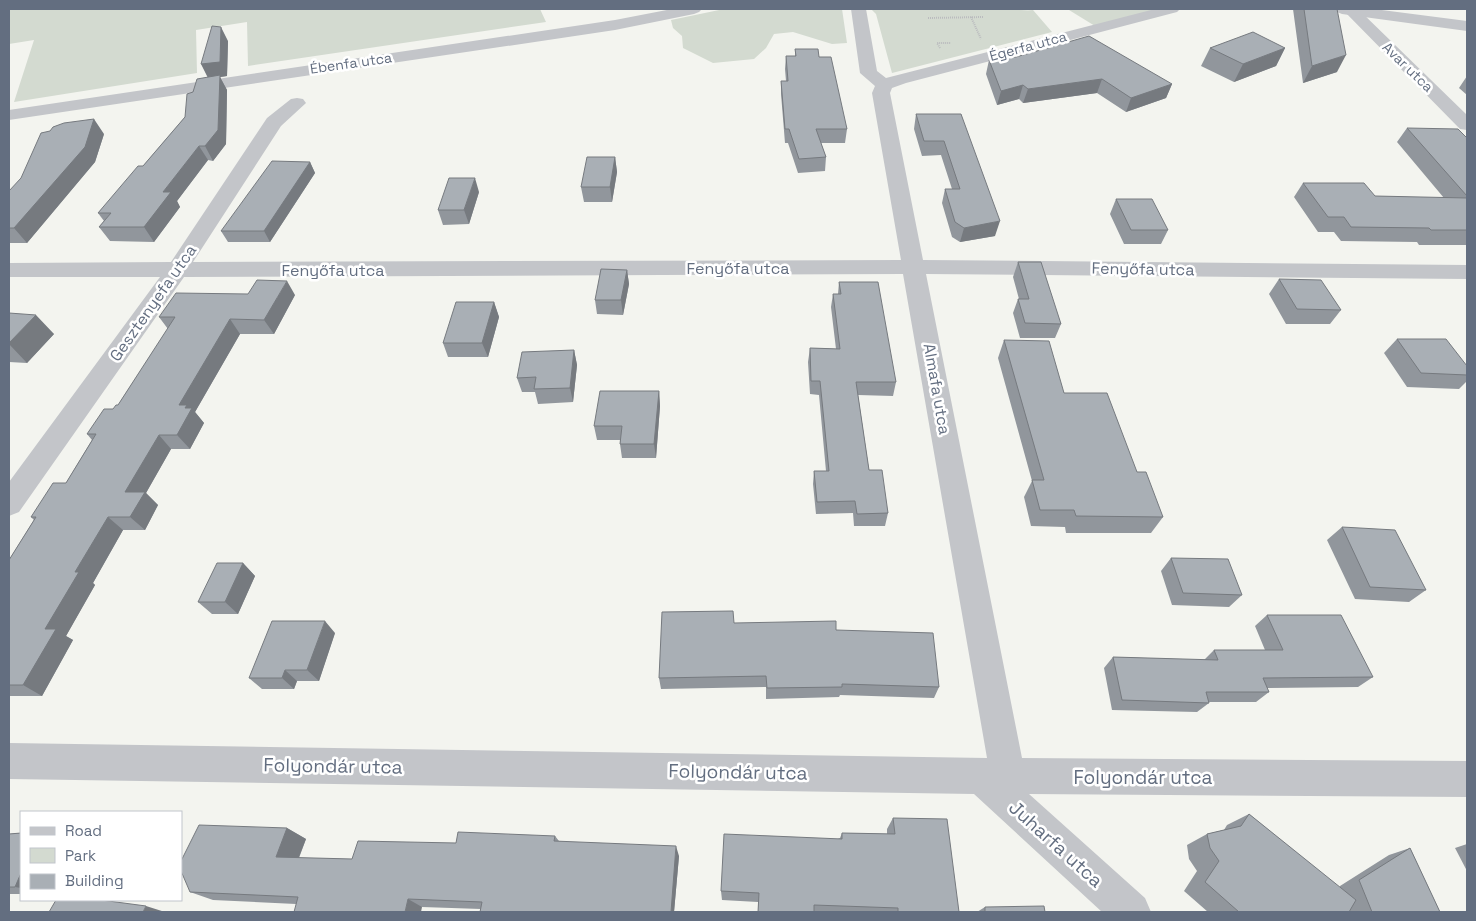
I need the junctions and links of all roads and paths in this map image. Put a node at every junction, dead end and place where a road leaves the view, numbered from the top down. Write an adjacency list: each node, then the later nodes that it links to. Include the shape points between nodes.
1 (694, 9): 12 (street, Ébenfa utca, via 615,25)
2 (858, 9): 10 (street, via 869,73)
3 (1172, 9): 10 (street, Égerfa utca)
4 (1347, 9): 8 (street); 13 (street, Avar utca)
5 (984, 17): 7 (path)
6 (928, 18): 7 (path)
7 (971, 18): 9 (path)
8 (1467, 26)
9 (982, 42)
10 (884, 85): 14 (street, Almafa utca, via 881,93)
11 (297, 103): 16 (street, Gesztenyefa utca, via 274,122)
12 (9, 115)
13 (1467, 125)
14 (914, 267): 16 (street, Fenyőfa utca); 17 (street, Fenyőfa utca); 20 (street, Almafa utca)
15 (9, 270): 16 (street, Fenyőfa utca)
16 (177, 270): 18 (street, Gesztenyefa utca)
17 (1467, 272)
18 (9, 504)
19 (9, 761): 20 (street, Folyondár utca)
20 (995, 776): 21 (street, Folyondár utca); 22 (street, Juharfa utca)
21 (1467, 779)
22 (1131, 912)

